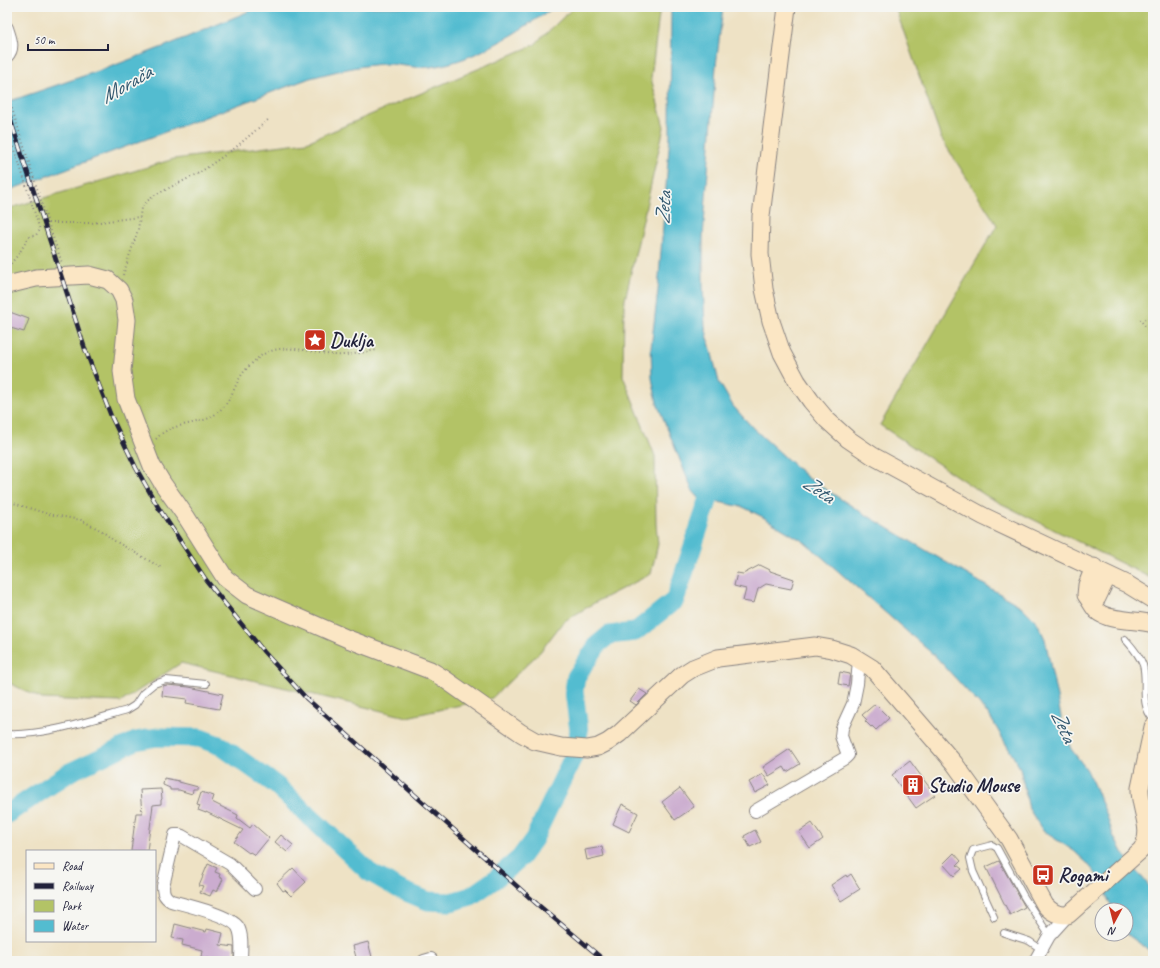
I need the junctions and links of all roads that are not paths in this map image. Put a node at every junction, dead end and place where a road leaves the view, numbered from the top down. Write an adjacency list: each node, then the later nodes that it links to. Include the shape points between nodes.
1 (787, 7): 5 (street, via 761,216 760,248 762,281 769,314 779,346 792,373 827,420 848,439 873,456)
2 (7, 28): 3 (street, via 12,44)
3 (7, 56)
4 (7, 285): 9 (street, via 36,278 89,275 108,280 119,290 128,320 122,371 126,399 152,466 225,578 247,594 348,639 430,670 536,741 561,747 598,747 619,734 682,675 718,658 815,646 851,655)
5 (1099, 576): 6 (street, via 1134,588); 7 (street, via 1097,598 1092,602 1097,611 1106,616)
6 (1153, 600)
7 (1153, 624)
8 (1125, 639): 11 (lane, via 1143,665 1145,704 1148,714)
9 (859, 660): 14 (street, via 853,704 842,728 841,736 848,755 846,758); 16 (street, via 872,668 954,763 1009,838 1050,912)
10 (206, 684): 13 (lane, via 166,680 154,684 127,710 40,732)
11 (1153, 719)
12 (1153, 727): 16 (street, via 1140,788 1147,830 1146,841 1141,850)
13 (7, 734)
14 (756, 811)
15 (255, 889): 21 (street, via 230,864 182,836 175,835 163,892 171,901 234,922 239,928)
16 (1068, 915): 19 (street)
17 (994, 917): 19 (lane, via 973,871 970,858 972,850 992,845 997,848)
18 (1004, 933): 20 (lane, via 1029,941)
19 (1049, 935): 20 (street)
20 (1041, 949): 22 (street)
21 (241, 961)
22 (1035, 961)

